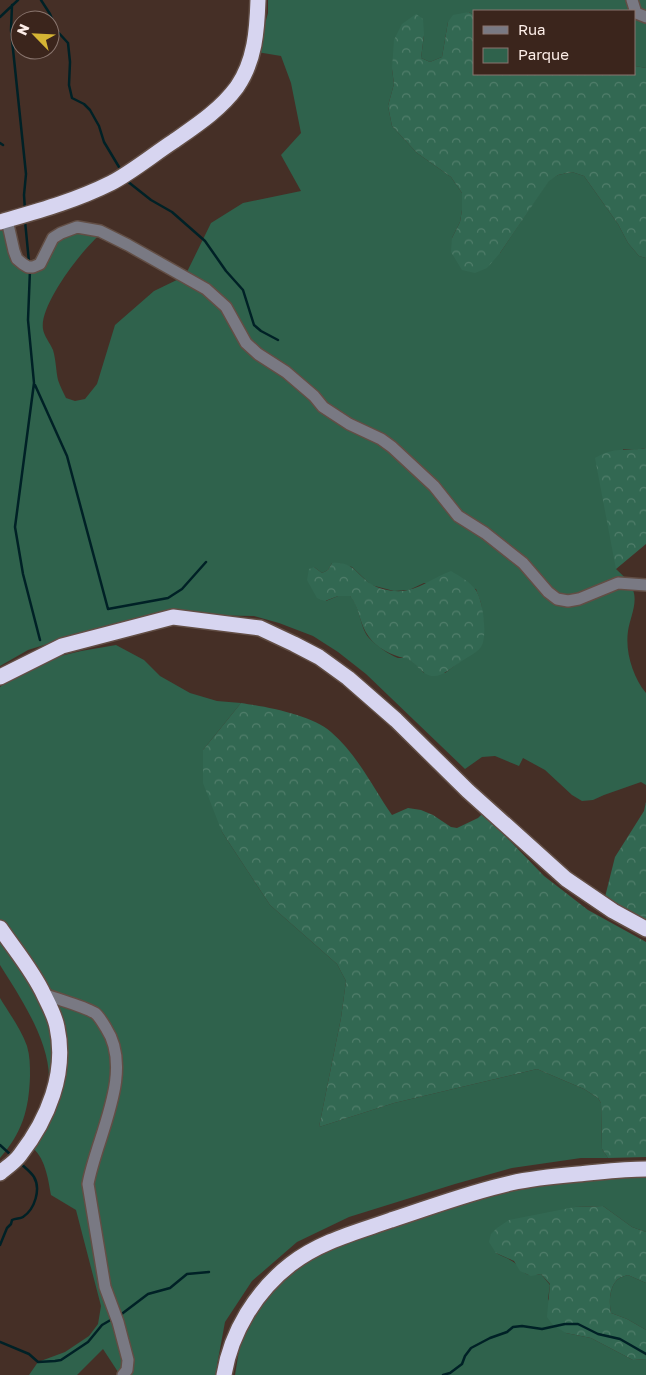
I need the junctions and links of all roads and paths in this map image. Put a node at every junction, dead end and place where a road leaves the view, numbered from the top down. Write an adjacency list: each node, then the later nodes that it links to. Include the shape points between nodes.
1 (258, 0): 2 (highway, via 257,32 249,63 222,105 112,182 56,207)
2 (3, 221): 3 (street, via 17,258 28,266 40,264 53,238 77,227 100,231 206,289 226,307 246,343 258,354 286,372 323,407 392,447 434,486 458,516 523,563 557,599 579,599 618,583)
3 (646, 584)
4 (0, 677): 6 (highway, via 62,646 172,617 260,628 335,667 566,879)
5 (0, 928): 7 (highway)
6 (646, 929)
7 (44, 994): 9 (highway, via 57,1026 59,1064 54,1092 37,1130 19,1156); 10 (street, via 96,1014 111,1035 117,1063 114,1094 88,1184 105,1287 128,1360)
8 (646, 1169): 11 (highway, via 548,1176 493,1187 349,1234 308,1252 289,1265 253,1304 235,1339)
9 (0, 1173)
10 (124, 1375)
11 (224, 1375)

